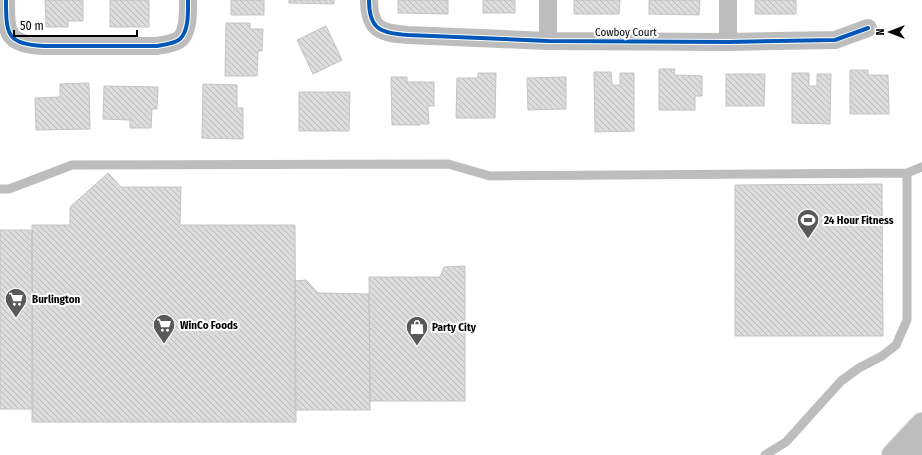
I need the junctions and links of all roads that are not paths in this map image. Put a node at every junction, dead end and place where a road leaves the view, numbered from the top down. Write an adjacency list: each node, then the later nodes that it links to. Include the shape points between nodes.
1 (6, 0): 2 (street, via 6,23 18,42 44,46 156,46 180,39 188,18)
2 (188, 0)
3 (369, 0): 7 (street, Cowboy Court, via 369,12 373,21 381,31 394,34)
4 (548, 0): 7 (street)
5 (728, 0): 8 (street)
6 (868, 28): 8 (street, Cowboy Court, via 835,40)
7 (548, 41): 8 (street, Cowboy Court)
8 (728, 42)
9 (922, 167): 10 (lane)
10 (907, 173): 11 (lane, via 490,176 448,164 72,165 9,190); 14 (lane, via 907,320 896,345 841,381 786,442)
11 (0, 190)
12 (922, 424): 15 (highway)
13 (922, 446): 16 (highway)
14 (765, 455)
15 (892, 455)
16 (916, 455)

